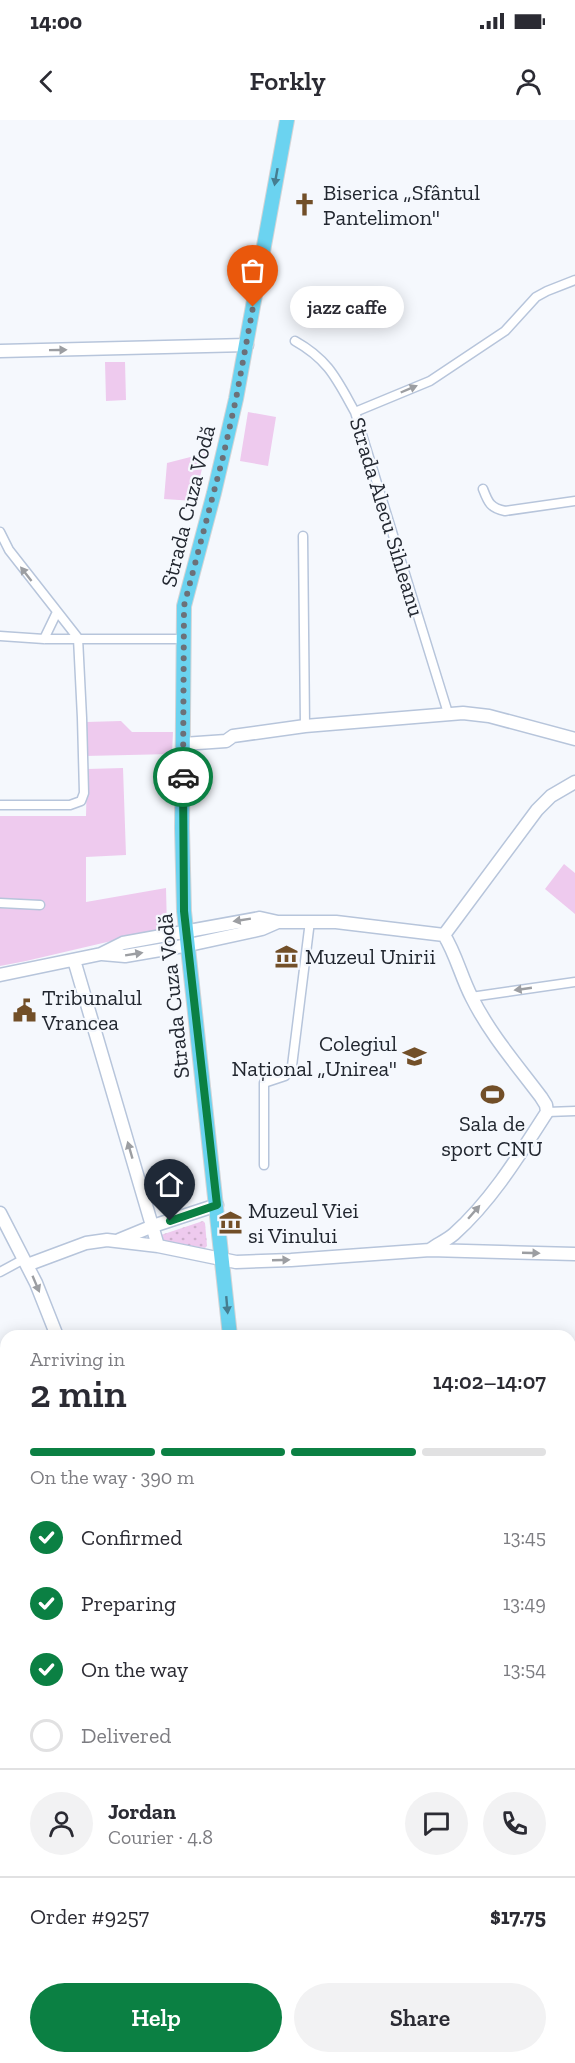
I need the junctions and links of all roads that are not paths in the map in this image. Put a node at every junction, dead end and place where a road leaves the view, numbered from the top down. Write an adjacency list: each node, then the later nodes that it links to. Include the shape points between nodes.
1 (287, 120): 4 (main road, Strada Cuza Vodă, one-way to 4)
2 (575, 280): 6 (street, one-way to 2, via 430,381 506,331 536,297)
3 (295, 341): 6 (street, Strada Alecu Sihleanu, via 317,354 333,372)
4 (247, 345): 5 (street, one-way to 4); 15 (main road, Strada Cuza Vodă, via 223,457 186,595)
5 (0, 351)
6 (355, 412): 16 (street, Strada Alecu Sihleanu)
7 (483, 489): 8 (street, via 490,505 505,512)
8 (575, 501)
9 (0, 532): 11 (street, one-way to 9, via 9,550)
10 (303, 536): 17 (street)
11 (57, 612): 13 (street); 14 (street)
12 (0, 636): 14 (street)
13 (78, 638): 14 (street); 15 (street); 21 (street, via 84,793 81,801 70,805)
14 (44, 639)
15 (183, 639): 19 (main road, Strada Cuza Vodă)
16 (448, 713): 17 (street); 18 (street, via 489,716)
17 (305, 726): 19 (street, via 233,736 226,741)
18 (575, 739)
19 (183, 744): 26 (main road, Strada Cuza Vodă)
20 (575, 782): 27 (street, via 537,810)
21 (0, 805)
22 (0, 903): 23 (street)
23 (39, 905)
24 (310, 921): 25 (street); 27 (street); 36 (street, via 292,1066 285,1076 264,1083)
25 (278, 922): 26 (street, one-way to 26, via 260,918); 28 (street)
26 (187, 930): 28 (main road, Strada Cuza Vodă); 29 (street, via 123,943)
27 (444, 935): 33 (street)
28 (189, 945): 29 (street, one-way to 28, via 125,956); 37 (main road, Strada Cuza Vodă)
29 (101, 954): 30 (street)
30 (74, 960): 31 (street); 39 (street, one-way to 30)
31 (0, 975)
32 (575, 982): 33 (street, one-way to 33)
33 (471, 997): 35 (street, via 488,1028 541,1097)
34 (575, 1110): 35 (street)
35 (547, 1112): 42 (street, one-way to 35, via 453,1235 473,1214)
36 (264, 1165)
37 (217, 1205): 39 (street); 44 (main road, Strada Cuza Vodă)
38 (0, 1213): 45 (street)
39 (153, 1226): 40 (street); 41 (street)
40 (118, 1241): 41 (street); 45 (street, via 86,1243)
41 (158, 1246): 44 (street)
42 (430, 1250): 43 (street, one-way to 43); 44 (street, one-way to 42, via 291,1260)
43 (575, 1254)
44 (223, 1260): 48 (main road, Strada Cuza Vodă, one-way to 48)
45 (25, 1262): 46 (street); 47 (street, one-way to 47)
46 (0, 1272)
47 (54, 1330)
48 (229, 1330)

